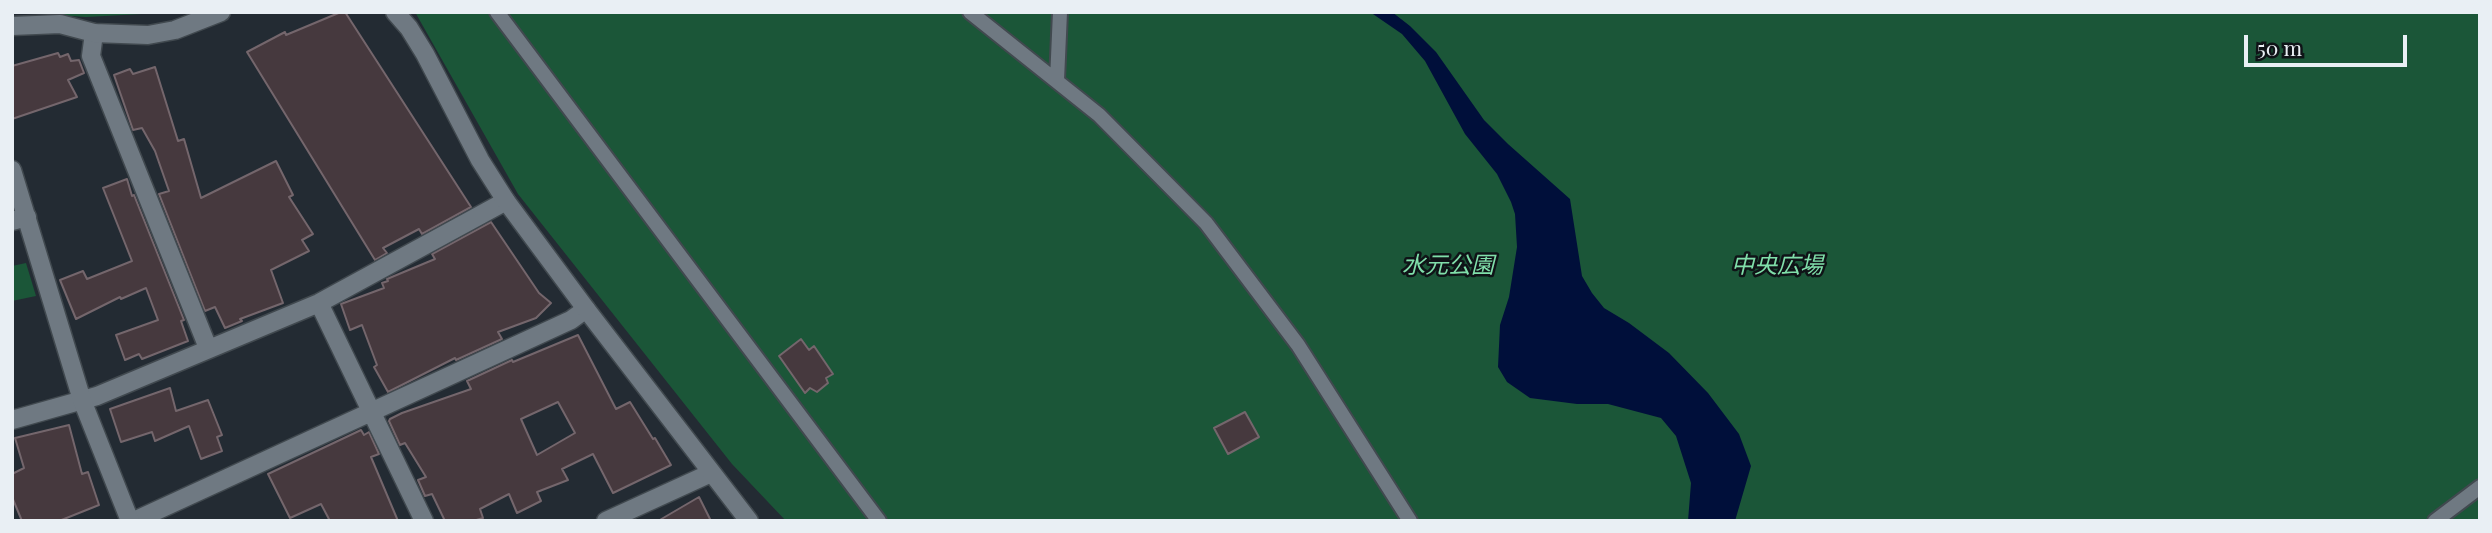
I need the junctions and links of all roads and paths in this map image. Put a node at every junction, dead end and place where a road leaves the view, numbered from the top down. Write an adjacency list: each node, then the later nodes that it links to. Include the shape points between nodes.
1 (221, 12): 7 (street, via 148,35)
2 (395, 12): 10 (street, via 425,54)
3 (497, 12): 24 (street)
4 (970, 12): 8 (street)
5 (1060, 12): 8 (street)
6 (12, 26): 7 (street, via 61,24)
7 (94, 33): 14 (street, via 91,56)
8 (1057, 80): 25 (street, via 1099,115 1206,223 1298,345)
9 (12, 170): 11 (street)
10 (506, 201): 12 (street); 13 (street)
11 (19, 219): 15 (street)
12 (318, 303): 14 (street); 16 (street)
13 (586, 309): 16 (street, via 571,320); 18 (street)
14 (208, 348): 15 (street)
15 (82, 400): 17 (street); 20 (street)
16 (370, 411): 20 (street); 21 (street)
17 (12, 419)
18 (711, 473): 22 (street); 23 (street)
19 (2480, 487): 26 (street)
20 (132, 521)
21 (424, 521)
22 (606, 521)
23 (749, 521)
24 (879, 521)
25 (1410, 521)
26 (2435, 521)

